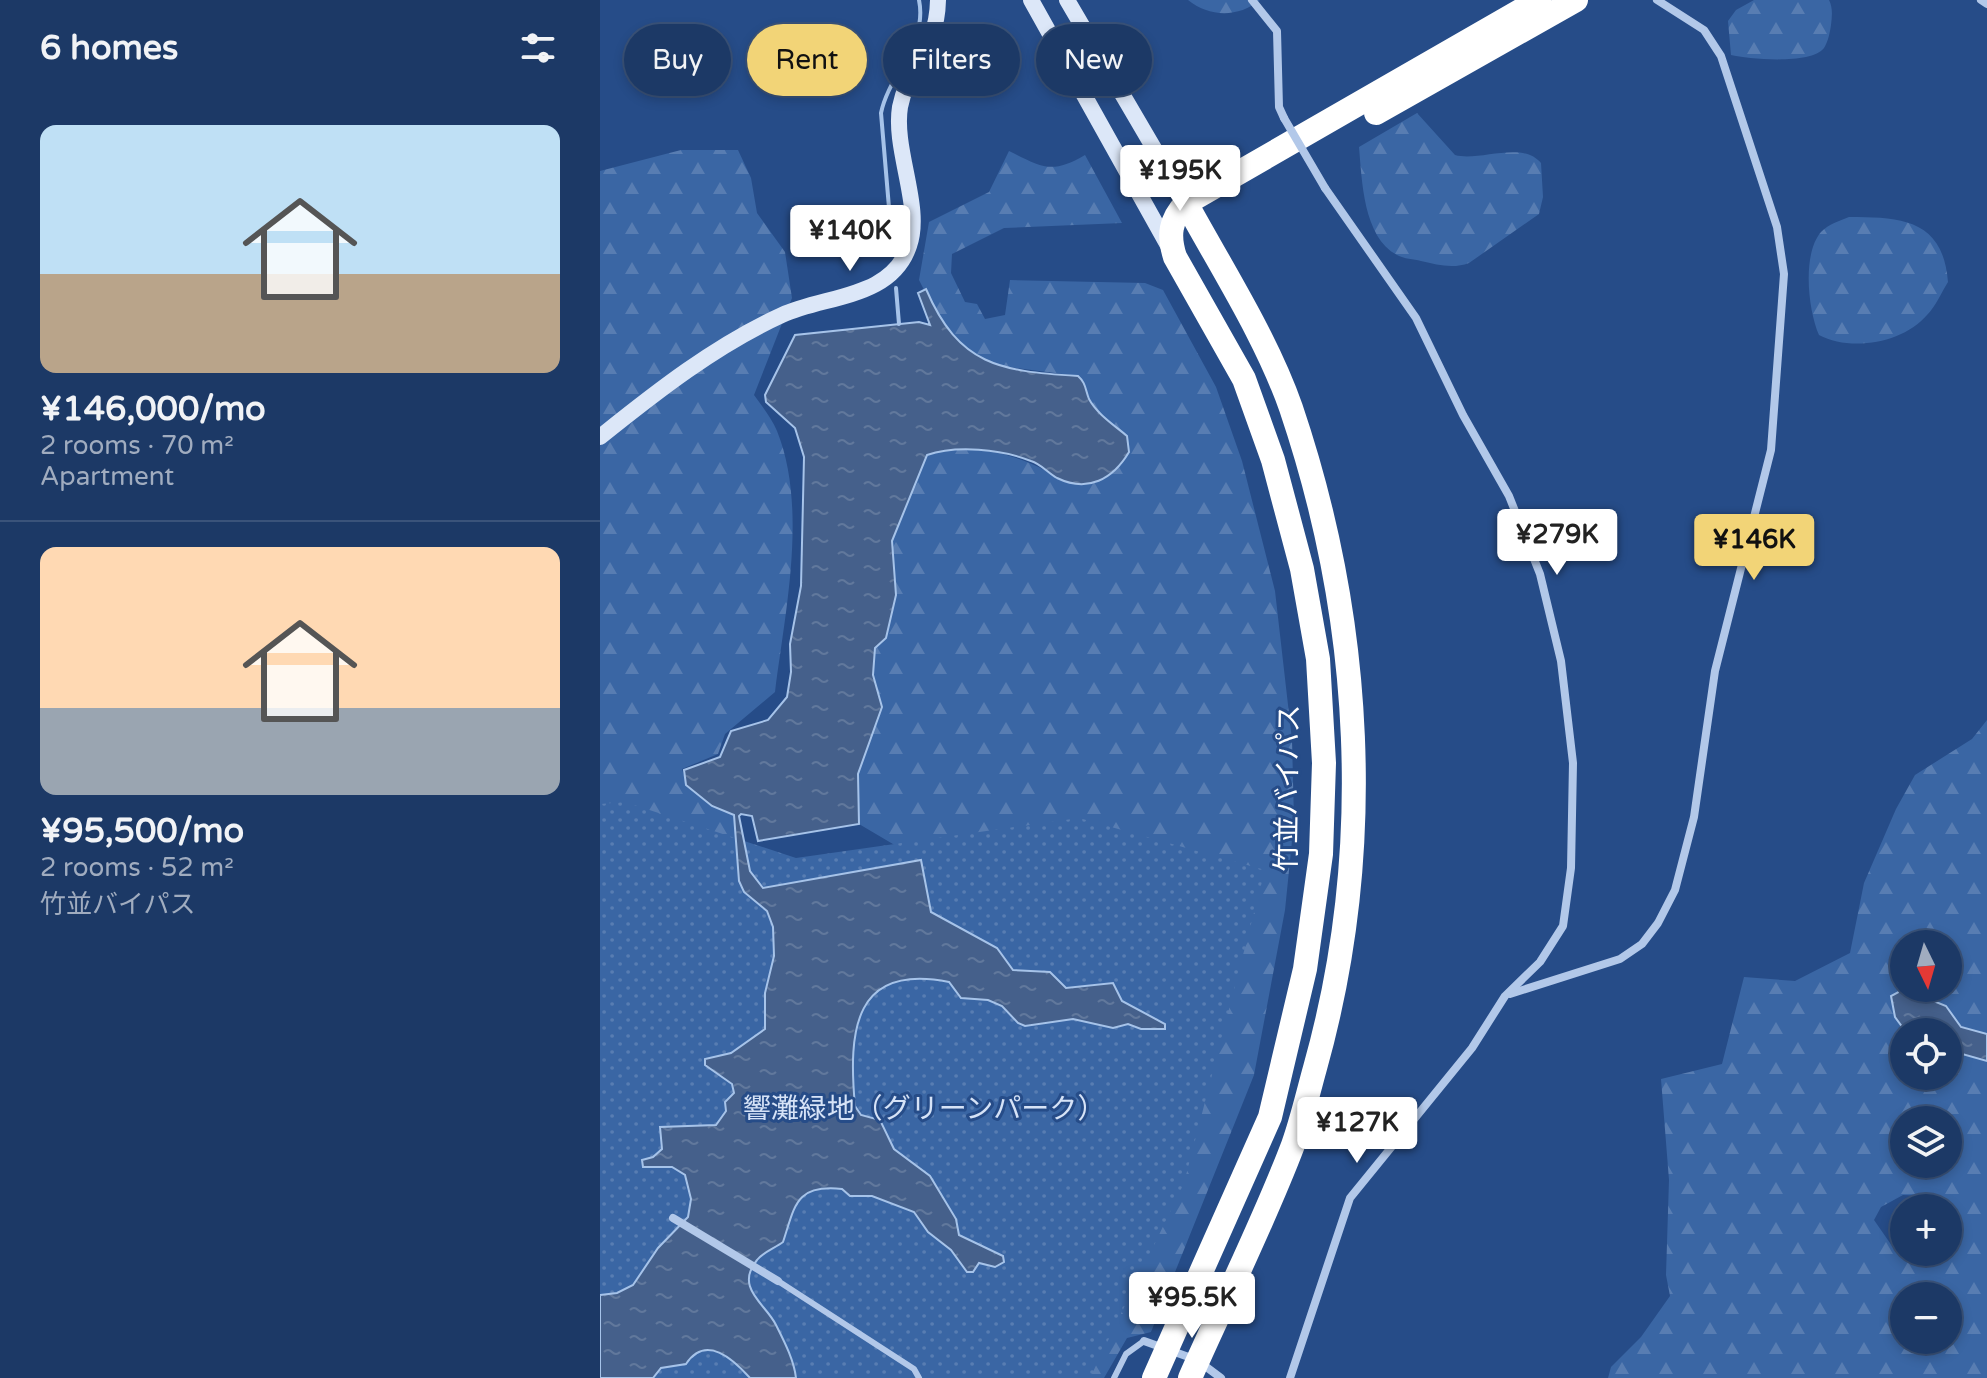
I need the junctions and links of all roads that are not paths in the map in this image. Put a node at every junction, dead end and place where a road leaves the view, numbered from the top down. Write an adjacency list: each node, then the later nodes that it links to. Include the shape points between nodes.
1 (938, 0): 11 (street, via 934,36 900,107 911,220 911,243 902,265 888,279 784,314 720,348)
2 (1031, 0): 10 (street)
3 (1067, 0): 10 (street)
4 (1252, 0): 12 (street, bridge, via 1277,31 1279,107 1284,118 1325,188 1416,318 1509,496 1540,574 1561,661 1573,763 1571,868 1563,926 1540,962)
5 (1539, 0): 10 (highway)
6 (1576, 0): 10 (highway)
7 (1657, 0): 12 (street, via 1704,30 1721,56 1777,227 1784,274 1771,450 1715,671 1694,817 1675,890 1642,944 1620,959)
8 (1981, 0): 9 (street)
9 (1987, 4)
10 (1184, 206): 16 (highway, 竹並バイパス, via 1171,244 1175,257 1244,379 1273,460 1302,569 1318,659 1324,763 1321,854 1305,969 1270,1117); 17 (highway, via 1202,222 1291,408 1339,593 1355,770 1353,859 1328,1021 1293,1144)
11 (600, 437)
12 (1505, 996): 22 (street, via 1472,1048 1350,1198)
13 (673, 1218): 14 (street)
14 (778, 1281): 18 (lane, via 914,1369)
15 (1144, 1341): 16 (street); 19 (lane, via 1126,1354)
16 (1169, 1347): 17 (street); 20 (highway, 竹並バイパス)
17 (1194, 1369): 21 (street)
18 (919, 1378)
19 (1114, 1378)
20 (1154, 1378)
21 (1221, 1378)
22 (1290, 1378)

